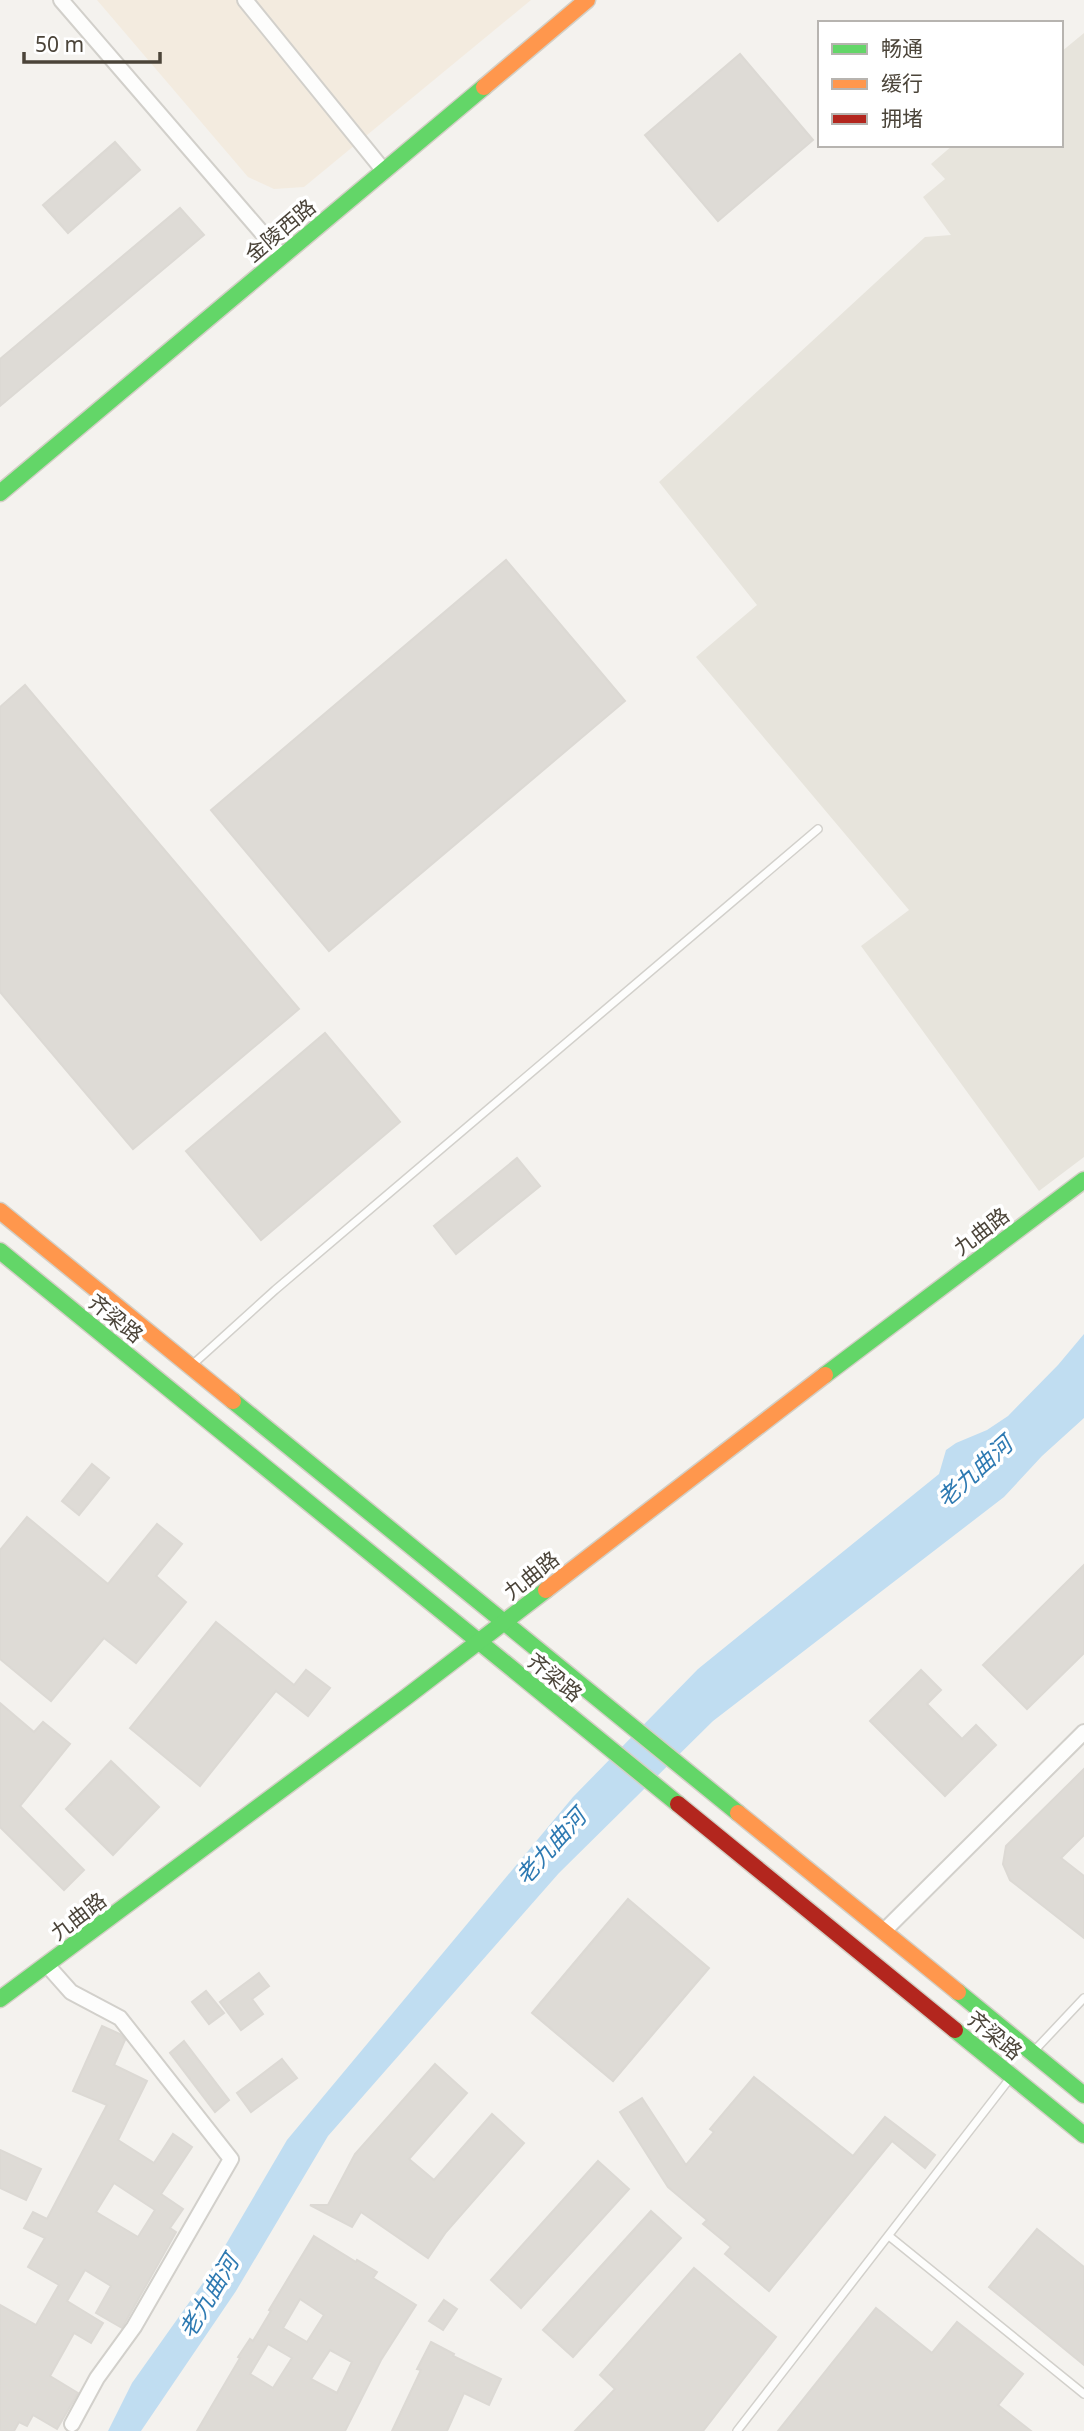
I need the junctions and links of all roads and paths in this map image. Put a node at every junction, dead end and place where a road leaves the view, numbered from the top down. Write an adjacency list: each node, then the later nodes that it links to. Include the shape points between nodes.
1 (61, 0): 5 (street)
2 (245, 0): 4 (street)
3 (587, 0): 4 (main road, 金陵西路)
4 (384, 171): 5 (main road, 金陵西路)
5 (282, 256): 6 (main road, 金陵西路)
6 (0, 493)
7 (818, 829): 11 (lane)
8 (1084, 1180): 12 (main road, 九曲路)
9 (0, 1211): 11 (main road, 齐梁路)
10 (0, 1251): 13 (main road, 齐梁路)
11 (191, 1366): 12 (main road, 齐梁路)
12 (504, 1622): 13 (main road, 九曲路); 15 (main road, 齐梁路)
13 (479, 1641): 16 (main road, 九曲路); 20 (main road, 齐梁路)
14 (1084, 1732): 15 (street)
15 (884, 1931): 19 (main road, 齐梁路)
16 (47, 1965): 18 (main road, 九曲路); 25 (street, via 72,1992 120,2018 231,2158 134,2327 97,2378)
17 (1084, 1998): 19 (lane)
18 (0, 1999)
19 (1033, 2053): 20 (main road); 21 (main road, 齐梁路)
20 (1012, 2076): 22 (main road, 齐梁路); 23 (lane)
21 (1084, 2095)
22 (1084, 2135)
23 (888, 2235): 24 (lane); 26 (lane)
24 (1084, 2394)
25 (76, 2429)
26 (737, 2431)

